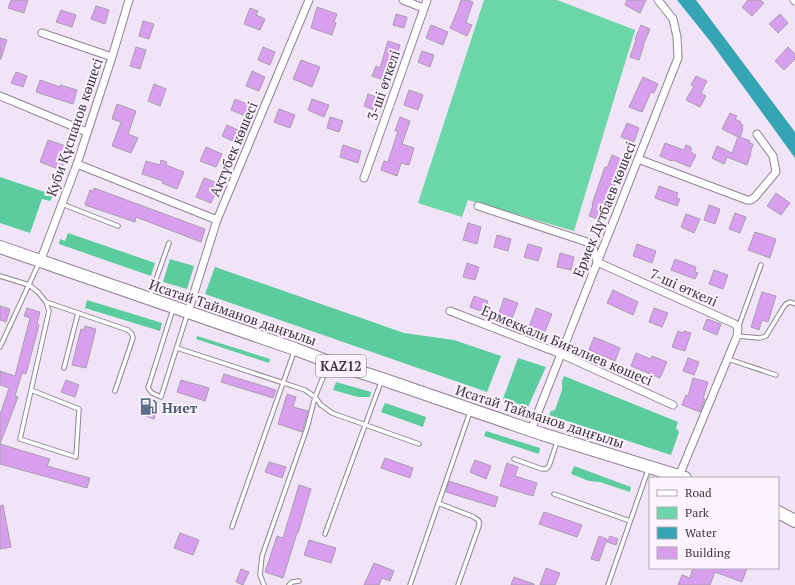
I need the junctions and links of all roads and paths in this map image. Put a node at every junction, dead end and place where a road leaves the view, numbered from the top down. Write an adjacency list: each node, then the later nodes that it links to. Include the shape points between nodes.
1 (129, 0): 8 (street, Куби Құспанов көшесi)
2 (309, 0): 17 (street, Ақтүбек көшесi)
3 (403, 0): 6 (street)
4 (427, 0): 6 (street, 3-шi өткелi)
5 (658, 0): 12 (street, Ермек Дүтбаев көшесi, via 673,19 678,58)
6 (423, 8): 14 (street, 3-шi өткелi)
7 (42, 33): 8 (street)
8 (112, 57): 10 (street, Куби Құспанов көшесi)
9 (0, 96): 10 (street)
10 (88, 132): 13 (street, Куби Құспанов көшесi)
11 (757, 134): 12 (street, via 773,156 776,172 751,200)
12 (638, 159): 22 (street, Ермек Дүтбаев көшесi)
13 (77, 164): 15 (street, Куби Құспанов көшесi); 17 (street)
14 (364, 178)
15 (62, 204): 18 (lane); 21 (street, Куби Құспанов көшесi)
16 (478, 206): 22 (street, via 587,242 593,248)
17 (217, 220): 31 (street, Ақтүбек көшесi)
18 (118, 226)
19 (169, 243): 26 (lane)
20 (0, 247): 21 (main road, Исатай Тайманов даңғылы / KAZ12)
21 (40, 262): 25 (lane); 26 (main road, Исатай Тайманов даңғылы / KAZ12)
22 (597, 262): 33 (street, 7-шi өткелi, via 735,324); 38 (street, Ермек Дүтбаев көшесi)
23 (761, 265): 33 (lane)
24 (0, 276): 25 (lane)
25 (29, 285): 27 (lane); 35 (lane)
26 (149, 298): 29 (main road, Исатай Тайманов даңғылы / KAZ12)
27 (46, 302): 32 (lane); 45 (lane, via 49,311)
28 (795, 304): 34 (lane, via 786,304 766,336)
29 (174, 307): 31 (main road, Исатай Тайманов даңғылы / KAZ12); 36 (lane, via 148,388 161,397)
30 (450, 311): 38 (street, Ермекқали Биғалиев көшесі)
31 (188, 312): 36 (lane); 37 (main road, Исатай Тайманов даңғылы / KAZ12)
32 (78, 313): 41 (lane); 46 (lane, via 128,330 132,334 133,338)
33 (738, 328): 34 (street)
34 (737, 336): 39 (street)
35 (0, 347)
36 (177, 348): 44 (lane)
37 (295, 349): 40 (main road, Исатай Тайманов даңғылы / KAZ12); 44 (lane)
38 (561, 354): 48 (street, Ермекқали Биғалиев көшесі); 51 (street, Ермек Дүтбаев көшесi)
39 (727, 359): 42 (lane); 56 (street)
40 (329, 362): 43 (main road, Исатай Тайманов даңғылы / KAZ12); 47 (lane)
41 (64, 368)
42 (776, 375)
43 (382, 379): 49 (main road, Исатай Тайманов даңғылы / KAZ12); 50 (lane)
44 (283, 382): 47 (lane, via 305,390); 62 (lane)
45 (31, 390): 45 (lane, via 20,439 76,457 79,409)
46 (115, 391)
47 (315, 397): 50 (lane, via 332,413); 65 (lane, via 307,428 262,556 260,575)
48 (673, 405)
49 (471, 409): 51 (main road, Исатай Тайманов даңғылы / KAZ12); 58 (lane)
50 (365, 425): 53 (lane); 63 (lane)
51 (531, 430): 52 (main road, Исатай Тайманов даңғылы / KAZ12)
52 (558, 439): 54 (lane, via 546,469); 55 (main road, Исатай Тайманов даңғылы / KAZ12)
53 (419, 444)
54 (514, 459)
55 (648, 467): 56 (main road, Исатай Тайманов даңғылы / KAZ12); 60 (lane)
56 (682, 477)
57 (554, 494): 60 (lane)
58 (438, 503): 67 (lane); 68 (lane, via 479,521 480,526)
59 (779, 513): 61 (main road)
60 (630, 521): 69 (lane)
61 (795, 521)
62 (232, 527)
63 (325, 534)
64 (299, 581): 66 (lane)
65 (264, 585)
66 (289, 585)
67 (410, 585)
68 (458, 585)
69 (608, 585)

